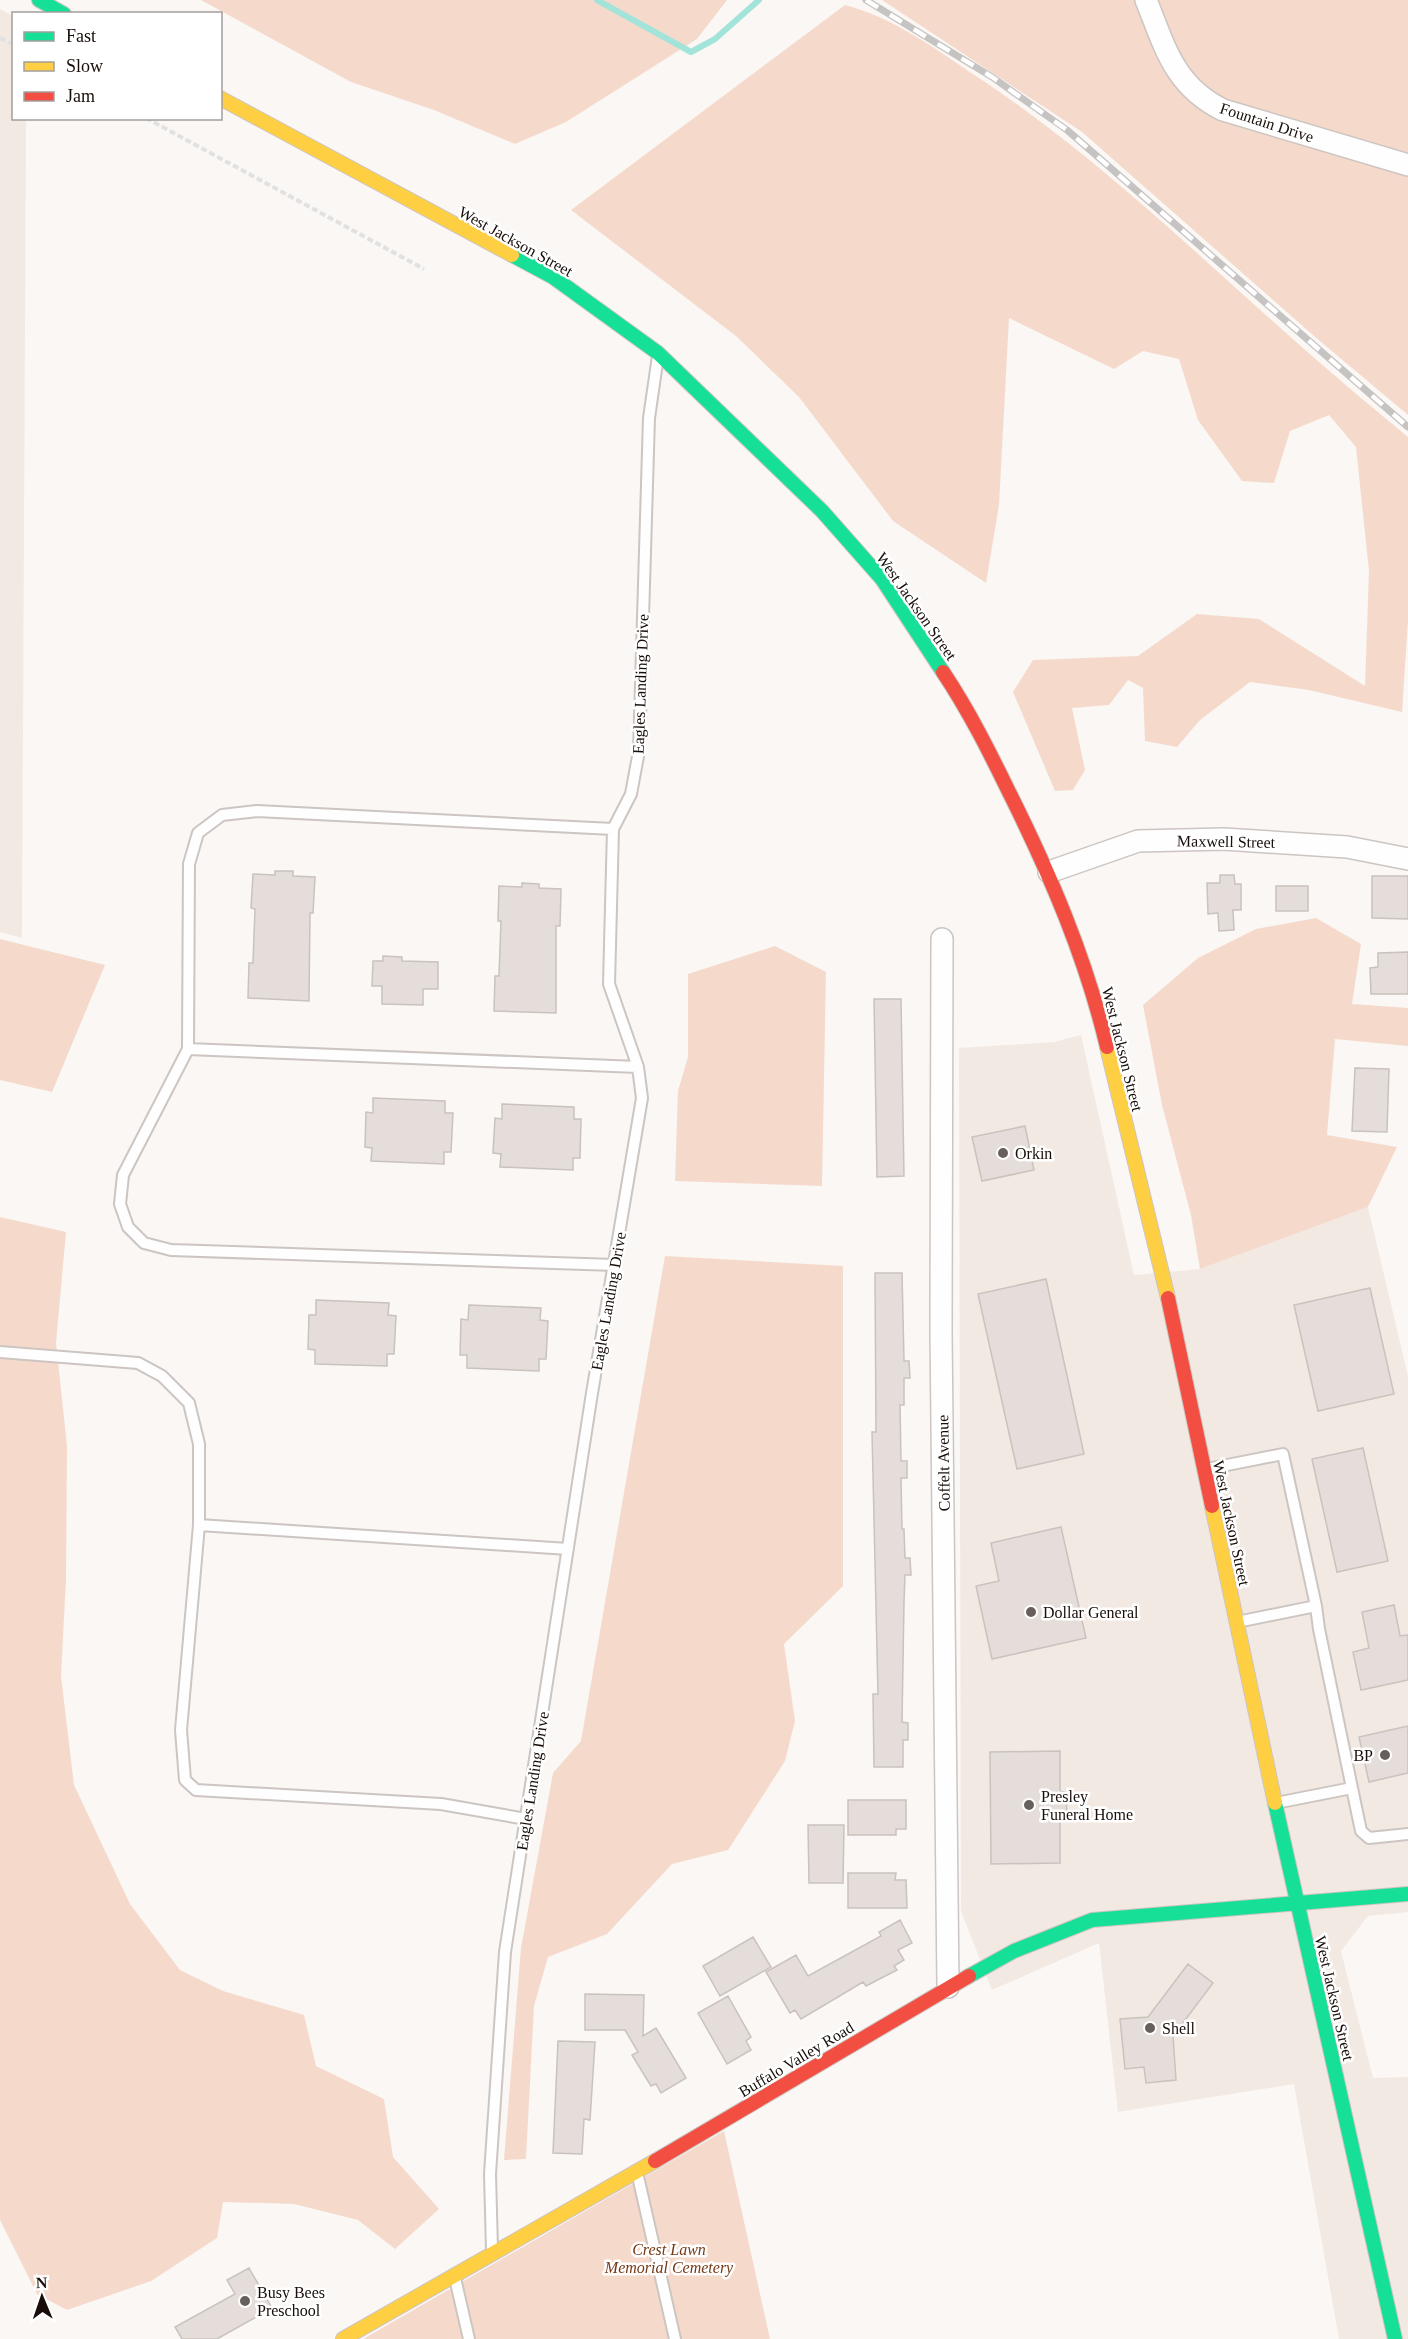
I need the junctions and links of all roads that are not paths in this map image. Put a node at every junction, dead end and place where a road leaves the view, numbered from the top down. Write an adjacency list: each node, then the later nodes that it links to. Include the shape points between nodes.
1 (39, 0): 3 (street)
2 (1146, 0): 5 (street, Fountain Drive, via 1179,75 1205,101 1223,110)
3 (60, 12)
4 (222, 99): 6 (street, West Jackson Street, via 553,277)
5 (1408, 165)
6 (658, 353): 7 (lane, Eagles Landing Drive, via 649,418 639,751 630,794); 9 (street, West Jackson Street, via 822,511 882,579 969,711)
7 (613, 829): 11 (lane, via 257,811 222,815 198,832 189,864); 12 (lane, Eagles Landing Drive, via 609,984)
8 (1408, 859): 9 (street, Maxwell Street, via 1347,847 1224,839 1138,841)
9 (1049, 872): 15 (street, West Jackson Street, via 1098,1008 1166,1288)
10 (942, 939): 26 (street, Coffelt Avenue, via 941,1330)
11 (188, 1049): 12 (lane); 13 (lane, via 123,1175 120,1204 128,1227 144,1243 171,1250)
12 (638, 1067): 13 (lane, Eagles Landing Drive, via 642,1098)
13 (615, 1265): 17 (lane, Eagles Landing Drive)
14 (0, 1352): 16 (lane, via 138,1363 162,1376 189,1403 200,1444)
15 (1203, 1469): 18 (lane, via 1283,1454); 19 (street, West Jackson Street)
16 (198, 1525): 17 (lane); 22 (lane, via 181,1730 185,1780 196,1790 441,1804)
17 (568, 1549): 22 (lane, Eagles Landing Drive)
18 (1316, 1606): 19 (lane); 20 (lane)
19 (1237, 1622): 21 (street, West Jackson Street)
20 (1352, 1788): 21 (lane); 23 (lane, via 1361,1831 1369,1838)
21 (1275, 1804): 25 (street, West Jackson Street)
22 (526, 1819): 28 (lane, Eagles Landing Drive, via 506,1952 490,2174)
23 (1408, 1834)
24 (1408, 1894): 25 (street, Buffalo Valley Road)
25 (1297, 1902): 26 (street, Buffalo Valley Road, via 1092,1920 1014,1951); 33 (street, West Jackson Street)
26 (948, 1987): 27 (street, Buffalo Valley Road)
27 (637, 2172): 28 (street, Buffalo Valley Road); 32 (lane)
28 (492, 2253): 29 (street, Buffalo Valley Road)
29 (455, 2276): 30 (street, Buffalo Valley Road); 31 (lane)
30 (343, 2339)
31 (469, 2339)
32 (675, 2339)
33 (1395, 2339)

